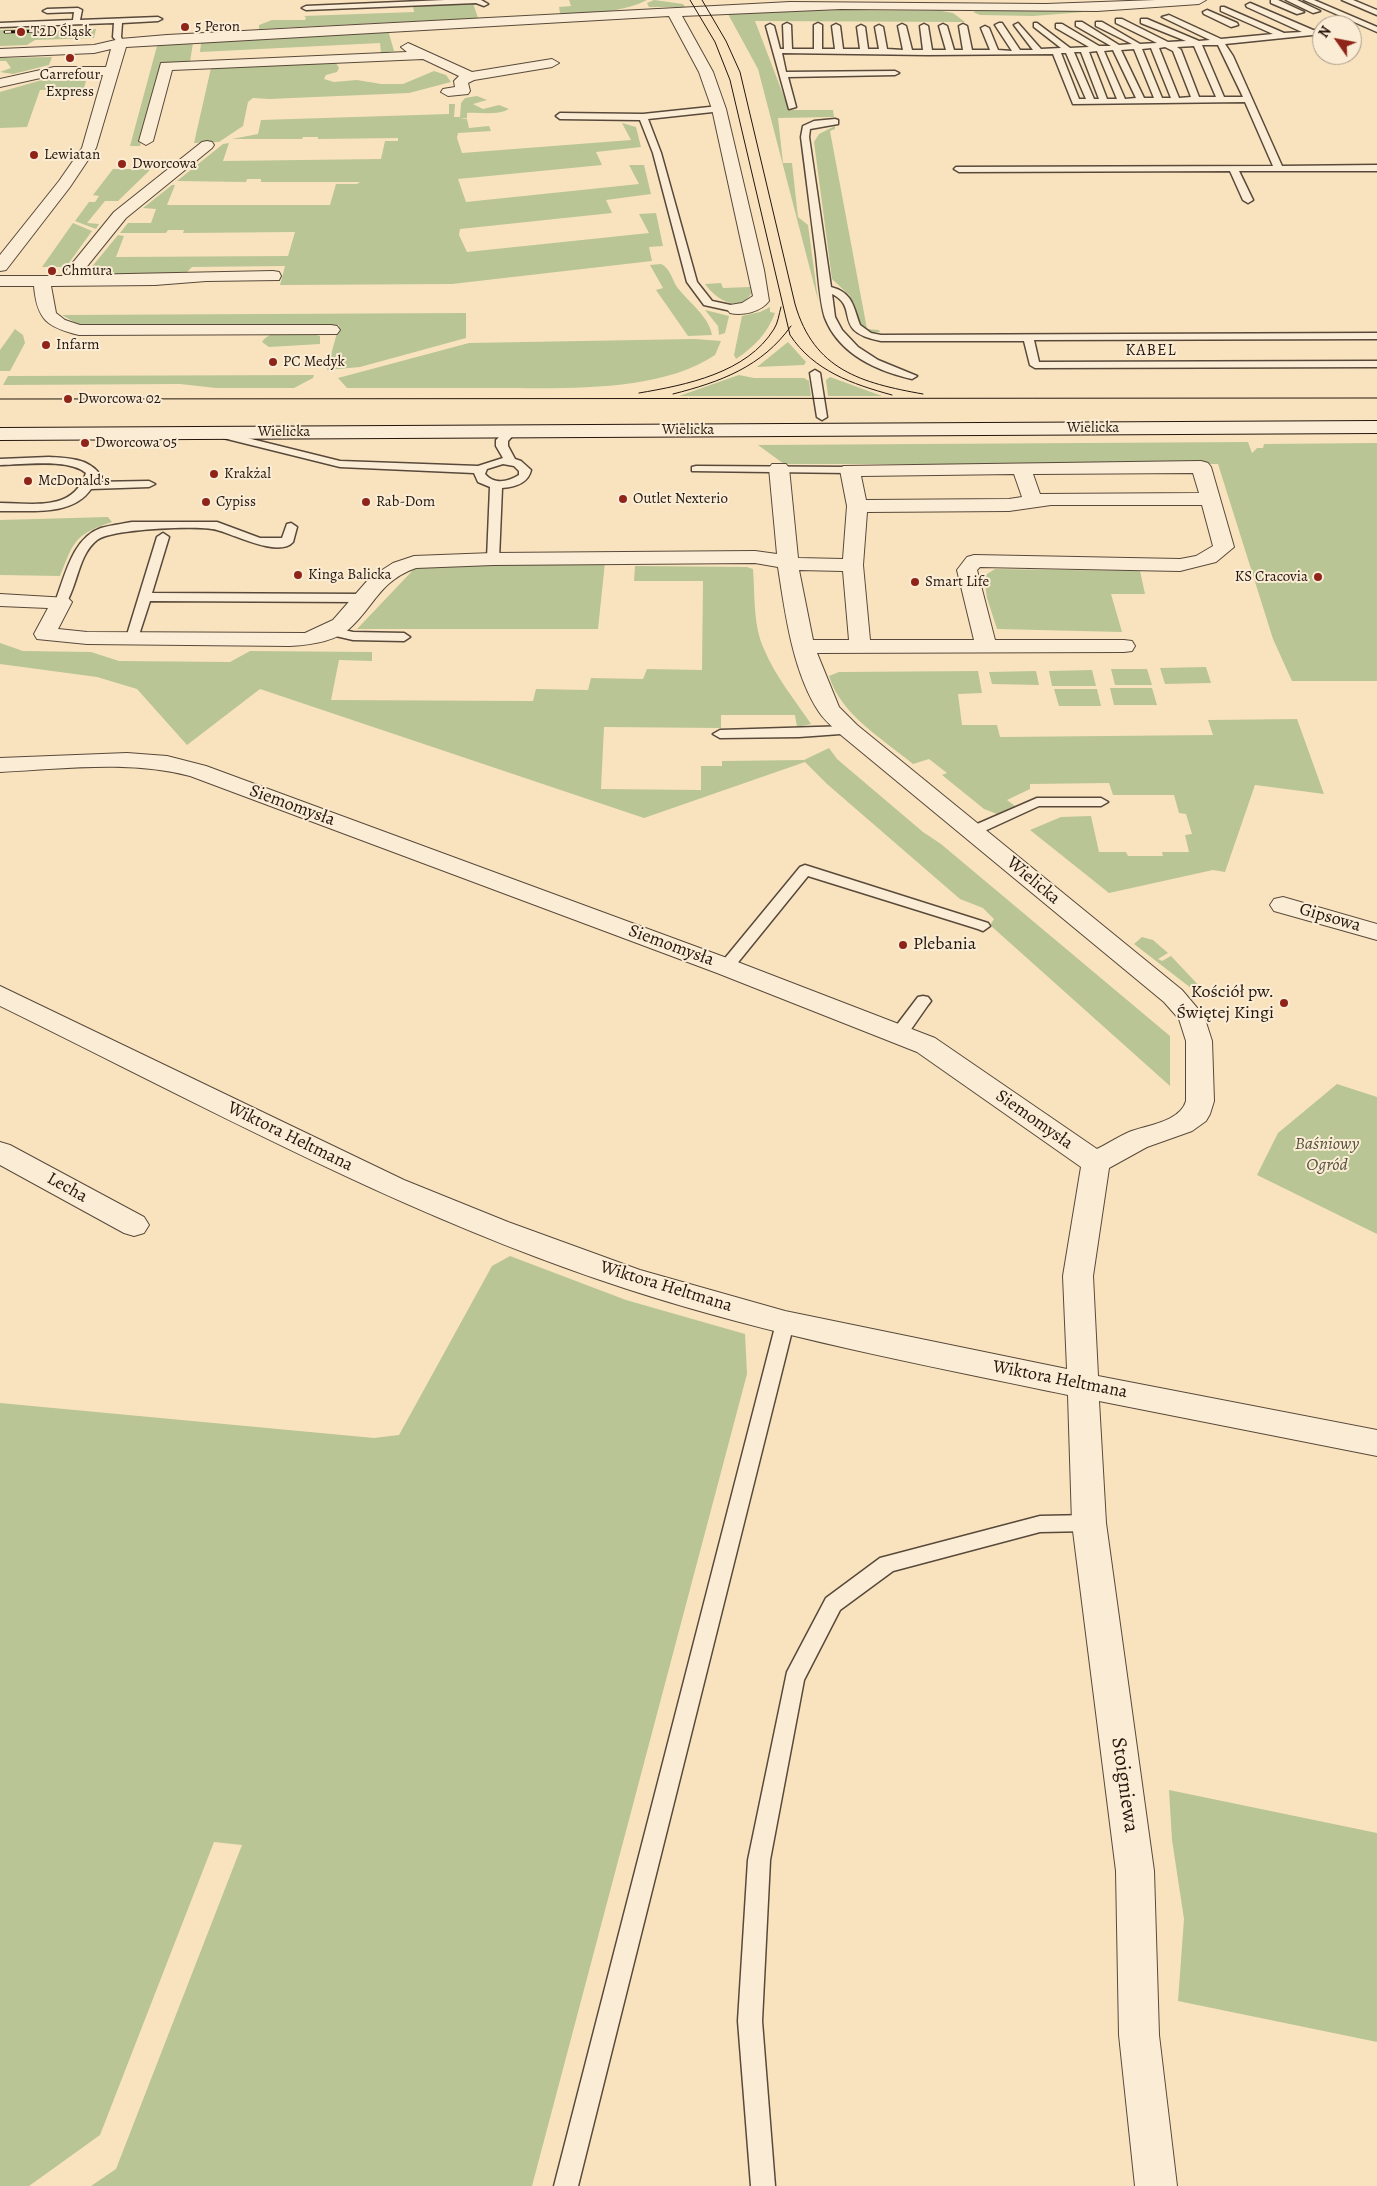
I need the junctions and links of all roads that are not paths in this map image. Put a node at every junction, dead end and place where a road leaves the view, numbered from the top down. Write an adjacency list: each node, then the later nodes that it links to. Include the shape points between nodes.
1 (494, 0): 10 (lane)
2 (1199, 0): 17 (street, via 1092,8 859,5)
3 (1290, 0): 20 (lane)
4 (1308, 0): 47 (lane)
5 (1330, 0): 47 (lane)
6 (1346, 0): 19 (lane)
7 (1358, 0): 14 (lane)
8 (1274, 1): 22 (lane)
9 (1261, 3): 46 (lane)
10 (484, 4): 12 (lane, via 477,1); 27 (lane)
11 (1250, 6): 52 (lane)
12 (306, 8)
13 (1238, 8): 53 (lane)
14 (1377, 8)
15 (1224, 9): 54 (lane)
16 (47, 11): 28 (lane, via 78,10)
17 (673, 12): 27 (street); 100 (street, via 706,72)
18 (1207, 12): 55 (lane)
19 (1377, 13)
20 (1325, 15)
21 (1166, 17): 57 (lane)
22 (1312, 17)
23 (158, 20): 26 (lane)
24 (1119, 21): 60 (lane)
25 (1144, 21): 59 (lane)
26 (118, 22): 28 (lane); 58 (lane)
27 (486, 22): 37 (street)
28 (76, 23): 32 (lane)
29 (999, 24): 80 (lane)
30 (1079, 24): 63 (lane)
31 (1099, 24): 62 (lane)
32 (0, 25)
33 (787, 25): 65 (lane)
34 (818, 25): 66 (lane)
35 (1018, 25): 81 (lane)
36 (1037, 25): 71 (lane)
37 (399, 26): 58 (street); 82 (street, via 405,45)
38 (770, 26): 64 (lane)
39 (836, 26): 69 (lane)
40 (879, 26): 72 (lane)
41 (902, 26): 73 (lane)
42 (924, 26): 76 (lane)
43 (943, 26): 77 (lane)
44 (963, 26): 78 (lane)
45 (1059, 26): 68 (lane)
46 (1312, 26)
47 (1376, 26): 49 (lane)
48 (862, 27): 70 (lane)
49 (1362, 27)
50 (985, 28): 79 (lane)
51 (1222, 32): 56 (lane)
52 (1311, 33): 53 (lane)
53 (1298, 34): 54 (lane)
54 (1283, 36): 55 (lane)
55 (1262, 38): 56 (lane)
56 (1240, 40): 57 (lane)
57 (1220, 42): 59 (lane); 90 (lane, via 1230,56)
58 (120, 43): 75 (street, via 94,49); 84 (street)
59 (1197, 43): 60 (lane); 94 (lane)
60 (1169, 44): 61 (lane); 93 (lane, via 1177,50)
61 (1154, 46): 62 (lane); 92 (lane)
62 (1139, 47): 63 (lane); 91 (lane)
63 (1116, 48): 68 (lane); 96 (lane)
64 (777, 50): 65 (lane); 86 (lane)
65 (788, 50): 66 (lane)
66 (818, 50): 69 (lane)
67 (1084, 50): 68 (lane); 71 (lane); 98 (lane)
68 (1100, 50): 95 (lane)
69 (839, 51): 70 (lane)
70 (864, 51): 72 (lane)
71 (1070, 51): 74 (lane); 97 (lane)
72 (883, 52): 73 (lane)
73 (908, 52): 76 (lane)
74 (1056, 52): 81 (lane); 97 (lane, via 1076,102)
75 (0, 53)
76 (928, 53): 77 (lane)
77 (951, 53): 78 (lane)
78 (968, 53): 79 (lane)
79 (995, 53): 80 (lane)
80 (1018, 53): 81 (lane)
81 (1040, 53)
82 (422, 56): 87 (street); 104 (street, via 166,66)
83 (552, 63): 87 (street)
84 (110, 71): 88 (street, via 54,70); 111 (street, via 89,148 65,184)
85 (895, 73): 86 (lane, via 835,70)
86 (783, 75): 99 (lane)
87 (470, 76): 89 (street, via 461,81 463,91)
88 (0, 83)
89 (448, 92)
90 (1248, 99): 94 (lane); 106 (lane)
91 (1159, 100): 92 (lane); 96 (lane)
92 (1176, 100): 93 (lane)
93 (1196, 100): 94 (lane)
94 (1221, 100)
95 (1122, 101): 96 (lane); 98 (lane)
96 (1141, 101)
97 (1090, 102): 98 (lane)
98 (1104, 102)
99 (792, 107)
100 (719, 109): 102 (lane); 117 (street, via 761,296 755,305)
101 (560, 116): 102 (lane)
102 (643, 117): 117 (lane, via 657,153 692,282 708,302)
103 (835, 122): 116 (lane, via 806,128 805,137)
104 (146, 141)
105 (207, 145): 115 (street, via 120,215)
106 (1279, 168): 107 (lane); 109 (lane)
107 (1377, 168)
108 (959, 169): 109 (lane)
109 (1234, 169): 110 (lane)
110 (1248, 200)
111 (3, 259)
112 (273, 276): 115 (street)
113 (0, 281): 114 (street)
114 (42, 282): 115 (street); 118 (street, via 45,310 49,316 79,330)
115 (66, 282)
116 (825, 289): 120 (lane, via 841,294 847,300 856,330 866,337); 123 (lane, via 830,317 838,334 849,346 878,366)
117 (736, 309)
118 (331, 330)
119 (1377, 336): 120 (lane)
120 (1028, 338): 121 (lane, via 1035,365)
121 (1377, 364)
122 (815, 373): 126 (lane)
123 (912, 376)
124 (1377, 414): 126 (street, Wielicka)
125 (0, 416): 126 (street, Wielicka, via 361,419)
126 (822, 417)
127 (1377, 427): 128 (street, Wielicka)
128 (512, 431): 129 (street, Wielicka); 131 (lane, via 502,440)
129 (213, 432): 130 (street, Wielicka); 136 (lane, via 340,464 451,466)
130 (0, 434)
131 (510, 461): 136 (lane, via 488,464); 139 (lane, via 526,470 524,476 509,484)
132 (0, 462): 140 (lane, via 81,464 92,472)
133 (779, 468): 135 (lane); 137 (lane); 148 (street, Wielicka)
134 (1021, 468): 137 (street); 141 (street, via 1201,467); 142 (street)
135 (696, 469)
136 (480, 470): 139 (lane, via 480,478)
137 (850, 470): 143 (street)
138 (150, 484): 140 (lane)
139 (496, 484): 147 (lane)
140 (87, 486): 144 (lane, via 77,497 64,503)
141 (1210, 499): 142 (street); 158 (street, via 1224,547 1213,557 1200,562 1180,565 974,561 967,570)
142 (1033, 501): 143 (street)
143 (856, 506): 149 (street)
144 (0, 507)
145 (291, 527): 153 (lane, via 287,542 259,542 217,526 132,526 104,531 82,548)
146 (163, 537): 150 (lane)
147 (493, 560): 148 (street, via 755,557); 151 (street, via 414,562 386,576)
148 (788, 563): 149 (street); 160 (street, Wielicka, via 798,626)
149 (853, 565): 157 (street)
150 (144, 597): 151 (lane); 156 (lane)
151 (364, 598): 154 (street)
152 (0, 600): 153 (street)
153 (61, 602): 156 (street, via 45,634)
154 (331, 631): 155 (lane, via 353,636); 156 (street, via 308,639 290,640)
155 (404, 637)
156 (132, 638)
157 (860, 646): 158 (street); 160 (street)
158 (986, 646): 159 (street)
159 (1124, 646)
160 (805, 647): 161 (street, Wielicka, via 810,668 829,710)
161 (849, 730): 162 (lane); 165 (street, Wielicka)
162 (720, 734)
163 (0, 765): 169 (street, Siemomysła, via 127,760 167,763 198,771)
164 (1102, 802): 165 (lane, via 1037,802)
165 (973, 831): 174 (street, Wielicka, via 1173,996 1191,1016 1199,1041 1200,1101 1196,1114 1182,1124 1137,1140)
166 (1284, 905): 168 (street, Gipsowa)
167 (983, 926): 169 (lane, via 805,870)
168 (1377, 932)
169 (726, 966): 172 (street, Siemomysła)
170 (0, 995): 176 (street, Wiktora Heltmana, via 394,1188 634,1280)
171 (923, 1001): 172 (lane)
172 (899, 1034): 174 (street, Siemomysła, via 926,1045)
173 (0, 1152): 175 (street, Lecha)
174 (1096, 1163): 177 (street, via 1078,1276)
175 (134, 1225)
176 (785, 1323): 177 (street, Wiktora Heltmana); 180 (lane)
177 (1081, 1385): 178 (street, Wiktora Heltmana); 179 (street, Stoigniewa)
178 (1377, 1443)
179 (1089, 1523): 181 (lane, via 1040,1524 887,1564 833,1604 794,1680 759,1870 750,2021); 182 (street, Stoigniewa, via 1135,1871 1139,2035)
180 (566, 2186)
181 (763, 2186)
182 (1156, 2186)

